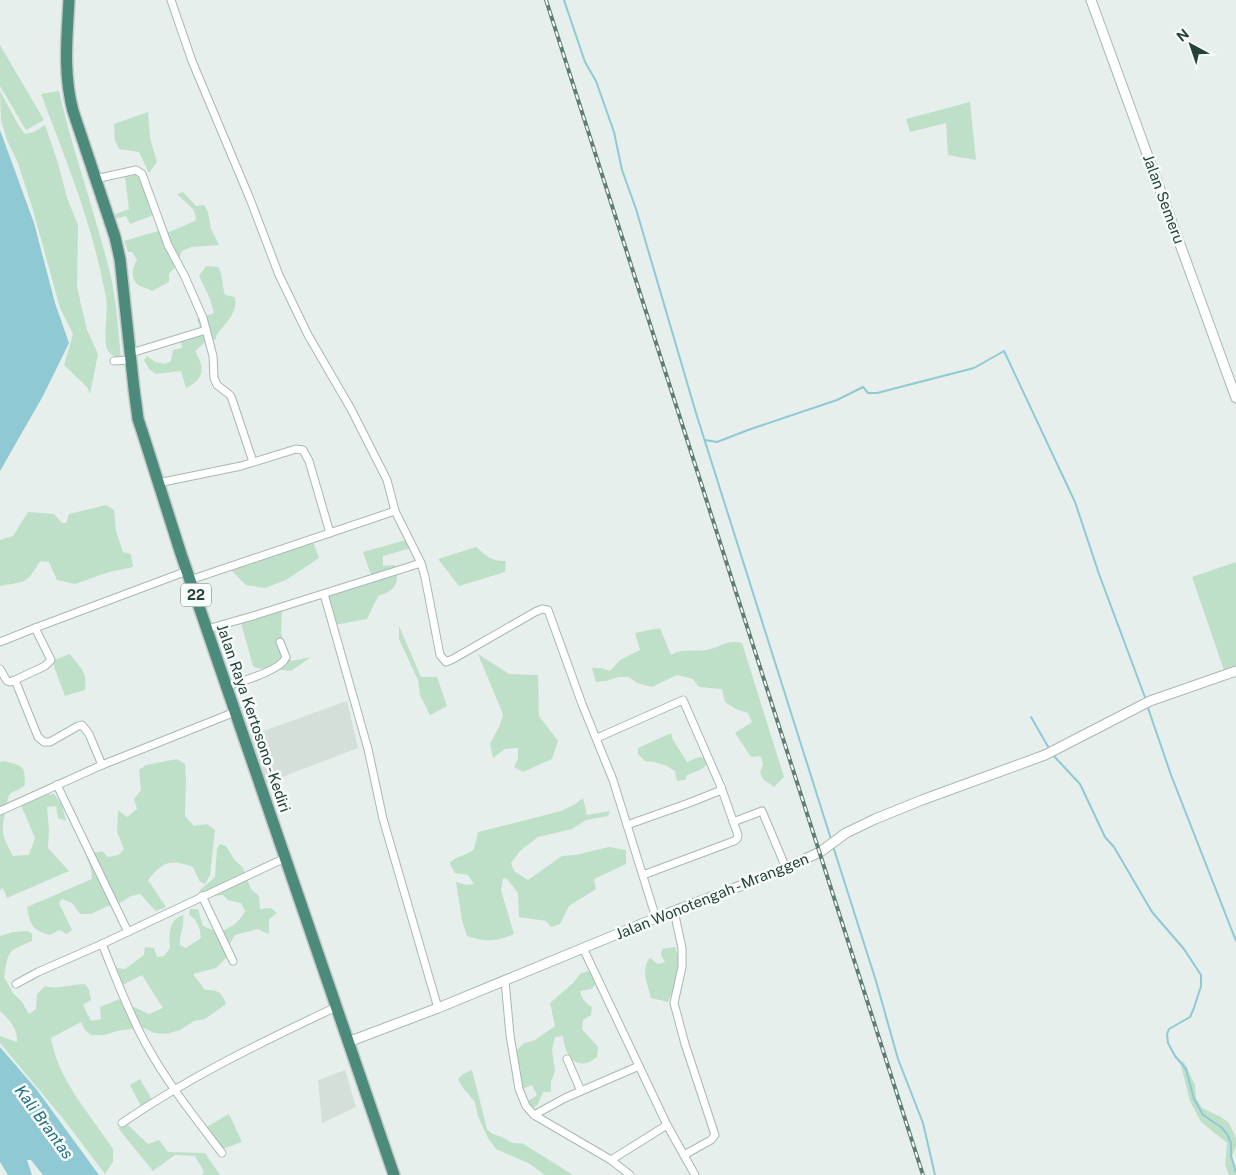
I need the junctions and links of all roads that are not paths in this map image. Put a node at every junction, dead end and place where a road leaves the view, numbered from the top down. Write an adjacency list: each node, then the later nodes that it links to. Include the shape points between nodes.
1 (69, 0): 4 (highway, Jalan Raya Kertosono - Kediri / 22, via 67,84 72,111)
2 (171, 0): 11 (street, via 192,61 279,275 387,480)
3 (1091, 0): 8 (street, Jalan Semeru)
4 (95, 179): 5 (street, via 136,170 141,172 168,245 199,308); 6 (highway, Jalan Raya Kertosono - Kediri / 22, via 120,259)
5 (206, 330): 6 (street); 9 (street, via 213,356 214,378 232,399)
6 (131, 357): 7 (street); 10 (highway, Jalan Raya Kertosono - Kediri / 22, via 138,418)
7 (114, 361)
8 (1236, 398)
9 (253, 462): 10 (street); 12 (street, via 303,450 309,460)
10 (158, 483): 14 (highway, Jalan Raya Kertosono - Kediri / 22)
11 (395, 511): 12 (street); 13 (street)
12 (330, 533): 14 (street)
13 (421, 563): 15 (street); 25 (street, via 440,656 446,662 535,612 548,610)
14 (189, 575): 16 (street); 17 (highway, Jalan Raya Kertosono - Kediri / 22)
15 (324, 594): 17 (street); 45 (street, via 368,749 383,820)
16 (35, 628): 18 (street); 22 (street, via 50,660 45,666)
17 (207, 629): 23 (highway, Jalan Raya Kertosono - Kediri / 22)
18 (0, 642)
19 (280, 642): 23 (street, via 286,657 282,663)
20 (0, 669): 22 (street, via 7,681)
21 (1236, 671): 33 (street, Jalan Wonotengah - Mranggen, via 1147,702 1051,752 862,825 820,852)
22 (15, 680): 26 (street, via 41,740 50,742 82,725)
23 (227, 686): 24 (highway, Jalan Raya Kertosono - Kediri / 22)
24 (235, 712): 26 (street); 32 (highway, Jalan Raya Kertosono - Kediri / 22)
25 (597, 738): 28 (street, via 683,700); 31 (street)
26 (102, 765): 27 (street)
27 (58, 785): 29 (street); 38 (street)
28 (721, 787): 30 (street); 31 (street, via 719,791 690,804)
29 (0, 811)
30 (734, 822): 33 (street, via 762,811); 34 (street, via 738,835 734,841)
31 (627, 825): 34 (street)
32 (285, 858): 35 (street); 44 (highway, Jalan Raya Kertosono - Kediri / 22)
33 (786, 868): 36 (street, Jalan Wonotengah - Mranggen)
34 (643, 875): 37 (street)
35 (202, 896): 38 (street); 41 (street)
36 (674, 911): 37 (street, Jalan Wonotengah - Mranggen); 55 (street, via 682,948 682,967 674,1003 715,1135)
37 (656, 918): 40 (street, Jalan Wonotengah - Mranggen)
38 (128, 932): 39 (street)
39 (102, 944): 43 (street); 49 (street, via 137,1028)
40 (584, 948): 42 (street, Jalan Wonotengah - Mranggen); 48 (street)
41 (233, 961)
42 (504, 981): 45 (street, Jalan Wonotengah - Mranggen); 51 (street, via 519,1089)
43 (16, 984)
44 (336, 1007): 46 (highway, Jalan Raya Kertosono - Kediri / 22); 49 (street, via 243,1051)
45 (438, 1008): 46 (street, Jalan Wonotengah - Mranggen)
46 (348, 1042): 57 (highway, Jalan Raya Kertosono - Kediri / 22)
47 (567, 1059): 50 (street)
48 (638, 1066): 50 (street); 53 (street)
49 (174, 1089): 52 (street); 54 (street)
50 (581, 1091): 51 (street)
51 (534, 1115): 56 (street)
52 (122, 1123)
53 (667, 1125): 55 (street); 56 (street)
54 (222, 1153)
55 (684, 1155): 59 (street)
56 (611, 1160): 58 (street)
57 (394, 1175)
58 (630, 1175)
59 (695, 1175)

